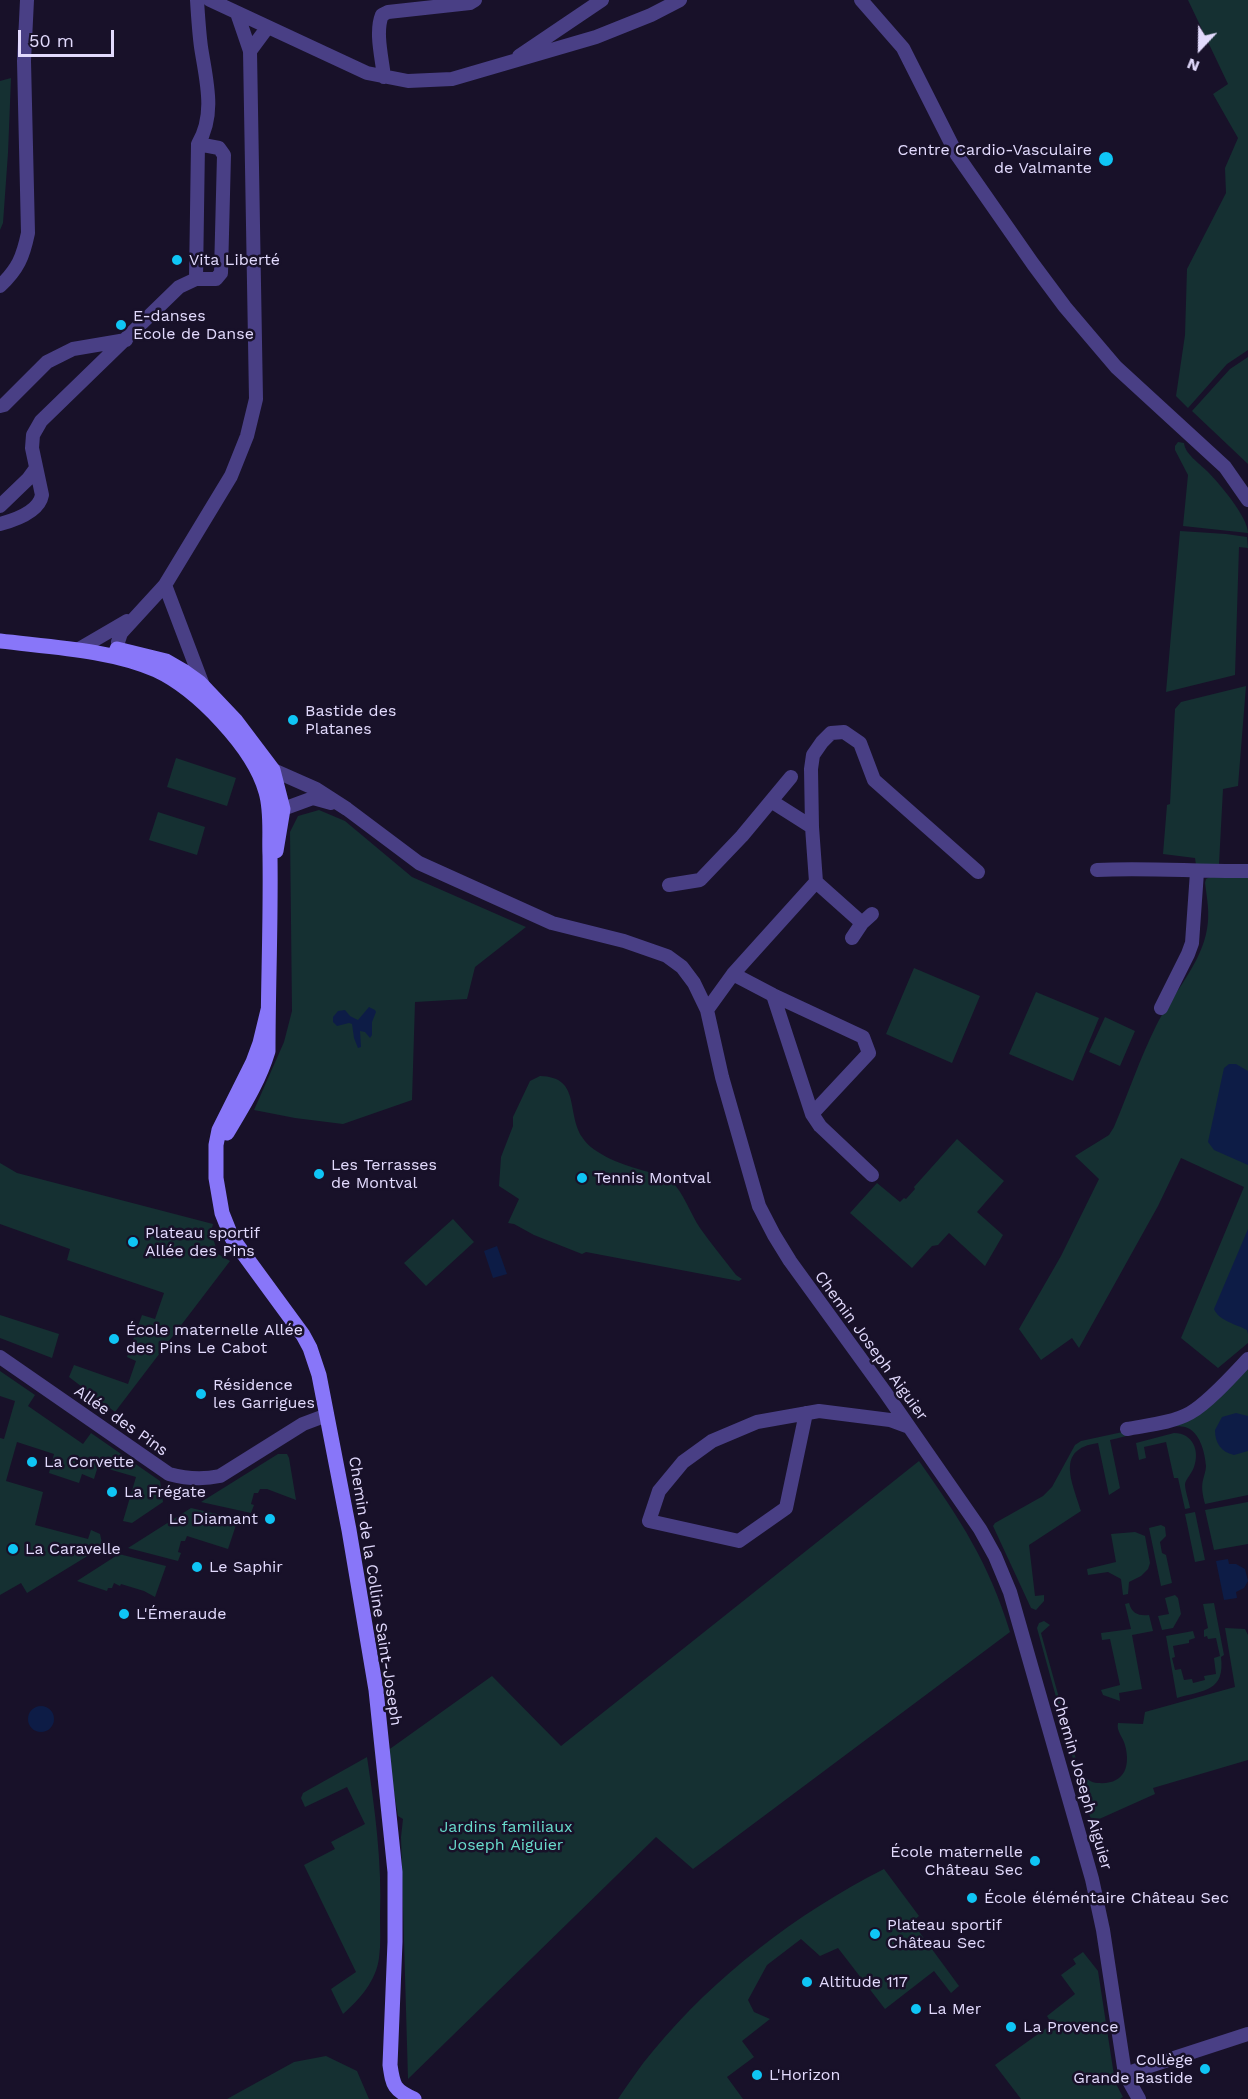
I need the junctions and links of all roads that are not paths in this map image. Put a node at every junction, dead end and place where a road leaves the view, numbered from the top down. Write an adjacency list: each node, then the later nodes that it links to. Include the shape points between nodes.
1 (27, 0): 15 (street, via 24,61 28,233 14,273)
2 (196, 0): 13 (street, via 209,94 206,131)
3 (210, 0): 8 (street)
4 (475, 0): 12 (street, via 382,15 379,21)
5 (602, 0): 11 (street)
6 (861, 0): 19 (street, via 903,48 957,155 1065,307 1116,367 1225,467)
7 (671, 2): 11 (street, via 596,37)
8 (237, 13): 9 (street); 10 (street)
9 (267, 28): 10 (street); 12 (street)
10 (251, 53): 22 (street, via 256,399 231,476)
11 (513, 61): 12 (street, via 452,79 408,81)
12 (384, 77)
13 (198, 144): 14 (street); 14 (street, via 219,148 224,155 221,273 216,279)
14 (196, 279): 16 (street, via 179,287)
15 (0, 286)
16 (126, 340): 17 (street, via 73,349 47,362); 18 (street, via 41,421 33,435)
17 (0, 406)
18 (36, 468): 20 (street); 21 (street, via 41,500 35,508)
19 (1246, 494)
20 (0, 506)
21 (0, 524)
22 (165, 585): 23 (street); 28 (street)
23 (136, 615): 25 (street); 27 (street, via 121,633)
24 (0, 642): 26 (street, Chemin de la Colline Saint-Joseph)
25 (79, 649): 26 (street, Chemin de la Colline Saint-Joseph); 27 (street, Chemin de la Colline Saint-Joseph)
26 (63, 650): 27 (street, Chemin de la Colline Saint-Joseph)
27 (119, 654): 28 (street, Chemin de la Colline Saint-Joseph); 29 (street, Chemin de la Colline Saint-Joseph)
28 (190, 665): 29 (street, Chemin de la Colline Saint-Joseph); 30 (street, Chemin de la Colline Saint-Joseph, via 204,688 236,721)
29 (163, 674): 32 (street, Chemin de la Colline Saint-Joseph, via 206,705 235,737 249,754)
30 (273, 770): 32 (street); 34 (street, Chemin de la Colline Saint-Joseph); 35 (street, Chemin Joseph Aiguier, via 316,789)
31 (791, 777): 33 (street)
32 (267, 796): 34 (street); 43 (street, Chemin de la Colline Saint-Joseph)
33 (771, 801): 36 (street); 42 (street, via 700,880)
34 (283, 809): 35 (street, Chemin Joseph Aiguier, via 313,798); 43 (street, Chemin de la Colline Saint-Joseph)
35 (347, 809): 48 (street, Chemin Joseph Aiguier, via 423,865 552,923 667,956 694,983)
36 (812, 827): 39 (street, via 813,755 831,733 844,732 860,742 874,780); 41 (street)
37 (1097, 870): 40 (street)
38 (1248, 871): 40 (street)
39 (978, 872)
40 (1197, 872): 47 (street, via 1192,943)
41 (816, 882): 44 (street, via 867,918); 45 (street)
42 (669, 885)
43 (270, 888): 54 (street, Chemin de la Colline Saint-Joseph, via 268,1010 253,1062 219,1130 216,1178 222,1213 232,1238 310,1348)
44 (852, 938)
45 (733, 974): 46 (street); 48 (street)
46 (772, 995): 49 (street); 49 (street, via 863,1037 869,1053)
47 (1161, 1008)
48 (707, 1010): 55 (street, Chemin Joseph Aiguier, via 759,1206 790,1262)
49 (812, 1114): 50 (street)
50 (872, 1175)
51 (0, 1357): 54 (street, Allée des Pins, via 169,1474 185,1478 220,1476 303,1424)
52 (1248, 1359): 56 (street, via 1191,1413)
53 (806, 1413): 53 (street, via 757,1422 712,1441 683,1462 659,1491 649,1521 739,1541 786,1508); 55 (street, via 839,1413 890,1420)
54 (327, 1415): 59 (street, Chemin de la Colline Saint-Joseph, via 376,1690 395,1872 390,2065 394,2085 400,2093)
55 (909, 1427): 58 (street, Chemin Joseph Aiguier, via 980,1529 1010,1592 1092,1879)
56 (1128, 1429)
57 (1248, 2034): 58 (street)
58 (1125, 2074): 60 (street, Chemin Joseph Aiguier)
59 (414, 2099)
60 (1139, 2099)

